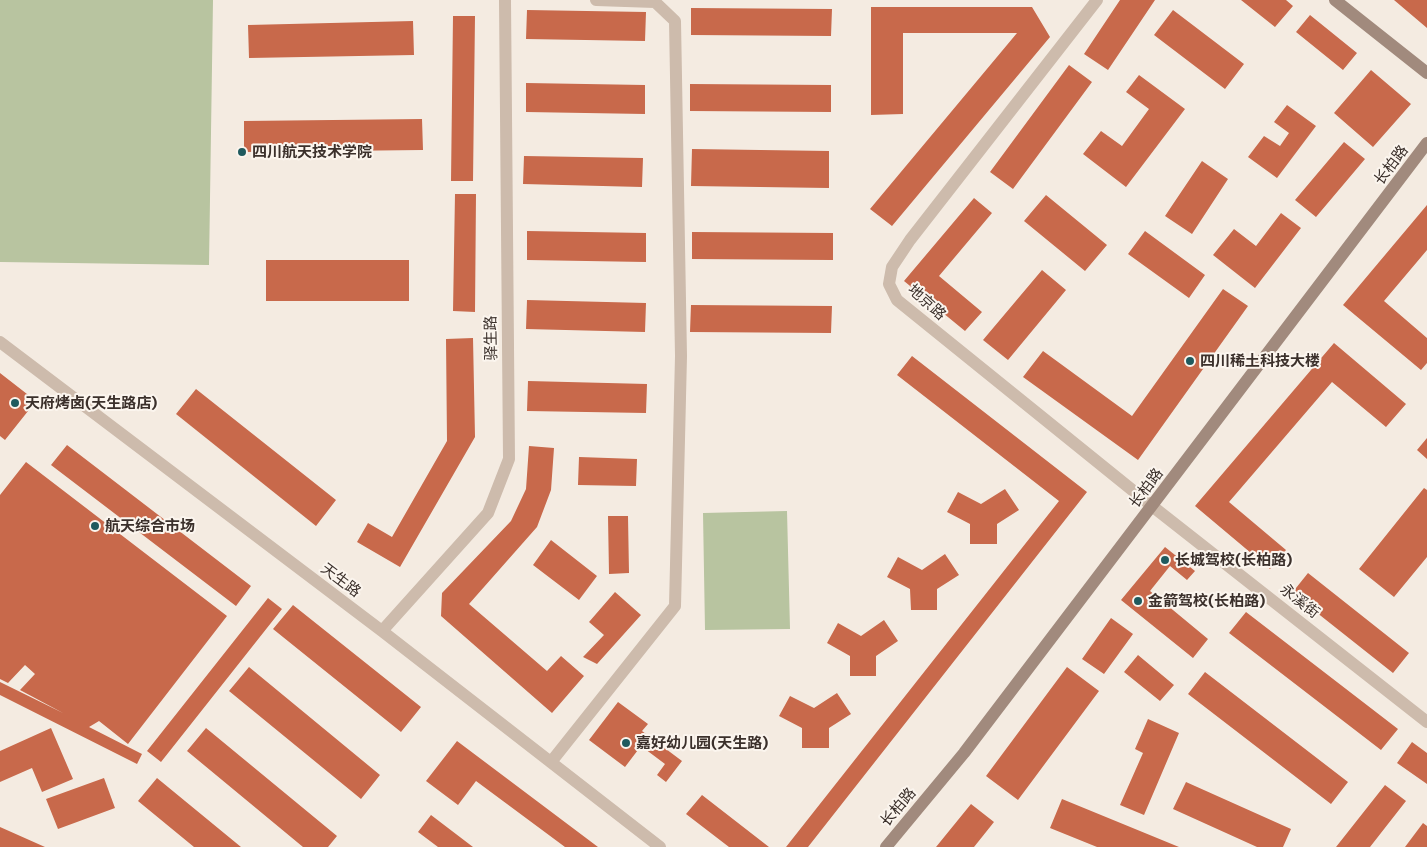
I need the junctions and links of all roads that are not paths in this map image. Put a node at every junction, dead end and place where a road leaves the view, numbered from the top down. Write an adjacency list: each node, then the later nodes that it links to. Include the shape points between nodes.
1 (504, 0): 9 (street, 驿生路, via 509,459 488,513)
2 (596, 0): 11 (street, via 655,2 674,21 681,356 674,606)
3 (1097, 0): 8 (street, 地京路, via 910,240 892,267 889,284 897,300)
4 (1335, 0): 5 (street)
5 (1427, 73)
6 (1427, 143): 8 (street, 长柏路)
7 (0, 342): 9 (street, 天生路)
8 (1152, 506): 10 (street, 永溪街); 13 (street, 长柏路, via 964,753)
9 (382, 630): 11 (street, 天生路)
10 (1427, 722)
11 (551, 762): 12 (street, 天生路)
12 (660, 847)
13 (886, 847)

